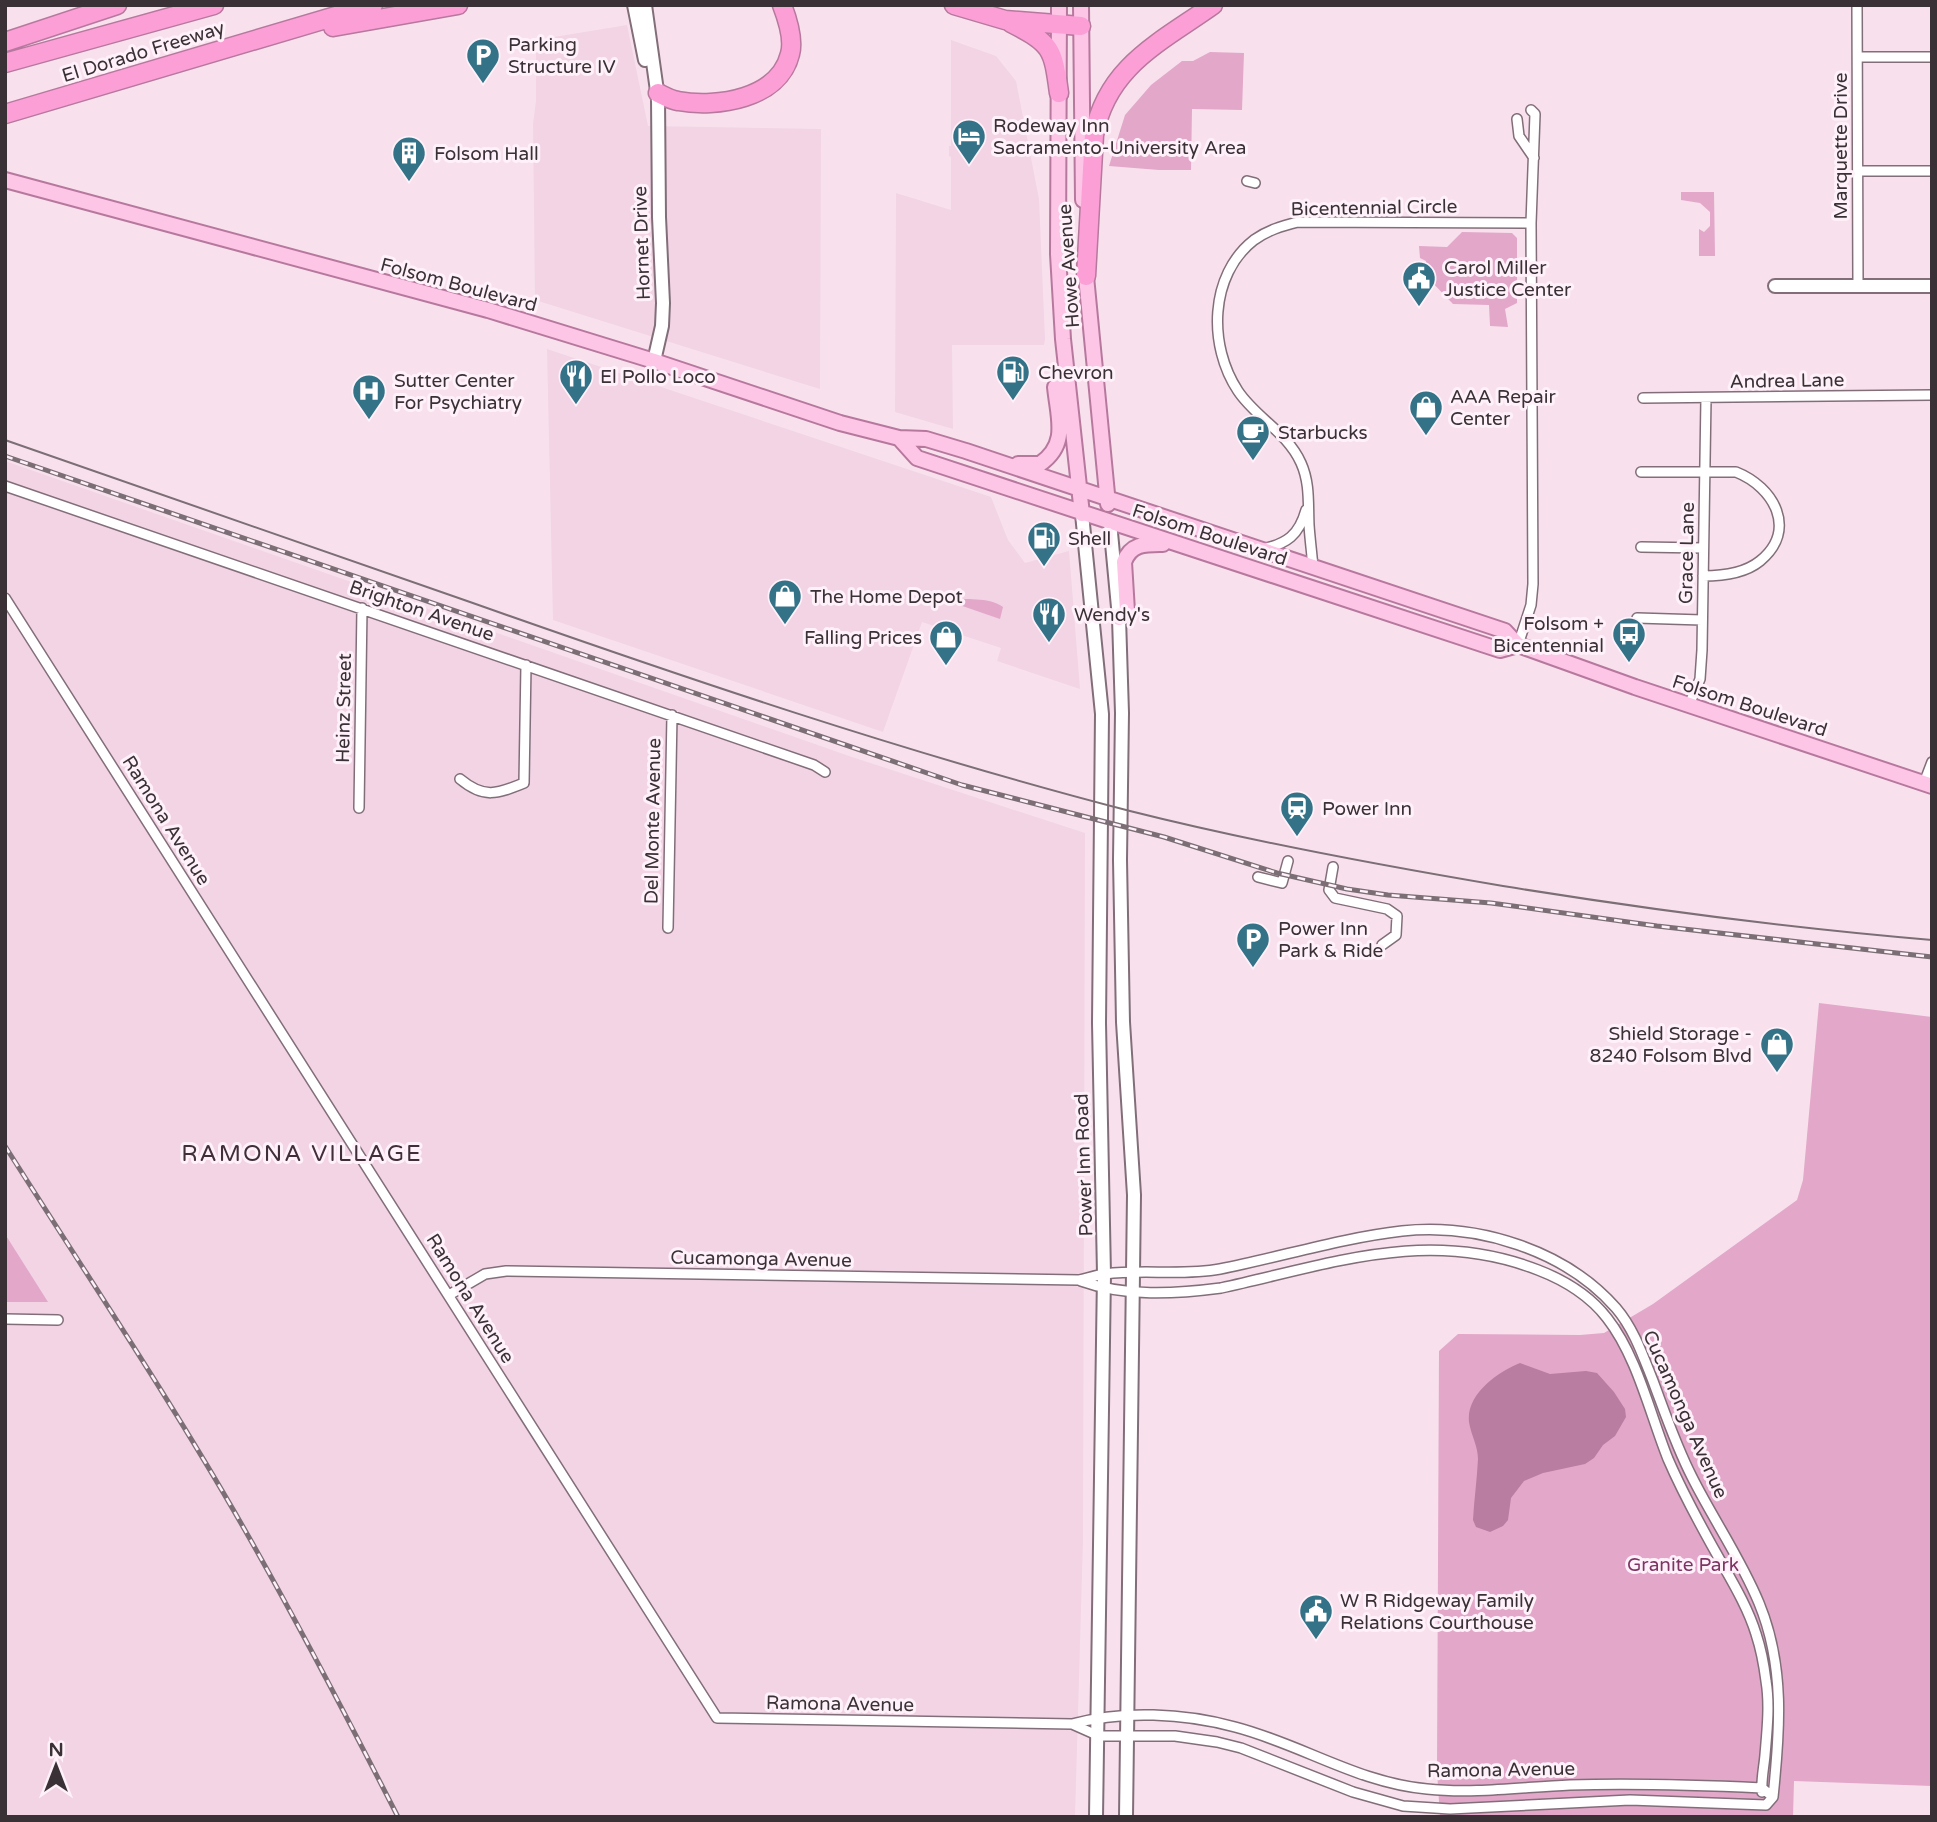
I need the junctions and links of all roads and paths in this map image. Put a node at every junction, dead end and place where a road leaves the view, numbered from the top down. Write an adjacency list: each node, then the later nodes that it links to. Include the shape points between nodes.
1 (117, 5): 17 (highway)
2 (214, 5): 20 (highway, El Dorado Freeway)
3 (373, 5): 16 (highway, El Dorado Freeway)
4 (458, 5): 16 (highway)
5 (634, 5): 25 (main road, Hornet Drive)
6 (645, 5): 21 (main road, Hornet Drive)
7 (782, 5): 21 (highway, via 791,53 780,75 762,91 715,102 676,101)
8 (954, 5): 13 (highway)
9 (1059, 5): 14 (main road, Howe Avenue)
10 (1081, 5): 15 (main road, Howe Avenue)
11 (1213, 5): 32 (highway, via 1139,57 1107,94 1094,135)
12 (1857, 5): 18 (street, Marquette Drive)
13 (1005, 20): 14 (highway); 22 (highway, via 1048,47)
14 (1059, 24): 15 (highway); 22 (main road, Howe Avenue)
15 (1082, 26): 32 (main road, Howe Avenue)
16 (254, 40): 24 (highway, El Dorado Freeway)
17 (5, 42)
18 (1857, 57): 19 (street); 28 (street, Marquette Drive)
19 (1932, 57)
20 (5, 63)
21 (658, 93): 25 (main road, Hornet Drive)
22 (1059, 93): 37 (main road, Howe Avenue, via 1058,254)
23 (1531, 110): 26 (street)
24 (5, 114)
25 (658, 122): 36 (main road, Hornet Drive, via 663,303)
26 (1535, 125): 27 (street); 27 (street, via 1517,123 1519,136)
27 (1534, 158): 31 (street)
28 (1858, 171): 29 (street); 34 (street, Marquette Drive)
29 (1932, 171)
30 (5, 180): 36 (main road, Folsom Boulevard, via 488,310)
31 (1531, 223): 48 (street, Bicentennial Circle, via 1298,222 1270,231 1244,249 1222,289 1217,323 1221,349 1245,400 1293,449); 62 (street, via 1533,584)
32 (1086, 276): 47 (main road, Howe Avenue)
33 (1775, 286): 34 (main road)
34 (1858, 286): 35 (main road)
35 (1932, 286)
36 (654, 361): 41 (main road, Folsom Boulevard, via 794,409)
37 (1067, 374): 42 (main road, via 1055,387 1056,450 1040,464); 46 (main road, Howe Avenue)
38 (1932, 395): 40 (street, Andrea Lane)
39 (1643, 398): 40 (street, Andrea Lane)
40 (1706, 398): 44 (street, Grace Lane)
41 (900, 438): 42 (main road, Folsom Boulevard, via 926,439); 49 (main road, Folsom Boulevard, via 917,458)
42 (1004, 464): 46 (main road, Folsom Boulevard)
43 (1641, 472): 44 (street)
44 (1705, 473): 53 (street, Grace Lane); 56 (street, via 1736,472 1751,478 1773,500 1779,528 1760,561 1734,573)
45 (5, 486): 58 (street, Brighton Avenue)
46 (1079, 488): 47 (main road, Folsom Boulevard); 49 (main road, Howe Avenue)
47 (1108, 498): 50 (main road, Howe Avenue); 54 (main road, Folsom Boulevard)
48 (1309, 499): 54 (street, via 1295,535); 55 (street, Bicentennial Circle)
49 (1082, 514): 50 (main road, Folsom Boulevard); 76 (main road, Power Inn Road, via 1102,714)
50 (1110, 522): 51 (main road, Folsom Boulevard); 59 (main road)
51 (1179, 545): 59 (main road, via 1139,545 1129,552 1124,562 1127,611); 62 (main road, Folsom Boulevard, via 1500,650)
52 (1641, 547): 53 (street)
53 (1703, 548): 56 (street, Grace Lane)
54 (1261, 550): 55 (main road, Folsom Boulevard)
55 (1313, 568): 62 (main road, Folsom Boulevard, via 1505,631)
56 (1703, 576): 61 (street, Grace Lane)
57 (5, 598): 81 (street, Ramona Avenue)
58 (362, 608): 63 (street, Brighton Avenue); 70 (street, Heinz Street)
59 (1119, 618): 77 (main road, via 1123,1022 1132,1143)
60 (1637, 618): 61 (street)
61 (1702, 620): 64 (street, Grace Lane, via 1699,678)
62 (1518, 645): 64 (main road, Folsom Boulevard)
63 (526, 665): 65 (street, Brighton Avenue); 68 (street, via 524,783 501,792 475,791)
64 (1689, 705): 69 (main road, Folsom Boulevard)
65 (672, 715): 67 (street, Brighton Avenue); 74 (street, Del Monte Avenue)
66 (1932, 762): 69 (street)
67 (825, 772)
68 (460, 779)
69 (1928, 785)
70 (359, 808)
71 (1288, 861): 73 (street, via 1282,883)
72 (1333, 867): 75 (street, via 1329,890 1335,898 1387,909 1397,916 1396,935)
73 (1258, 877)
74 (668, 928)
75 (1382, 944)
76 (1104, 1273): 77 (street, Cucamonga Avenue); 78 (street, Cucamonga Avenue); 79 (main road, Power Inn Road)
77 (1133, 1273): 80 (main road); 90 (street, Cucamonga Avenue, via 1219,1269 1377,1235 1423,1230 1475,1234 1530,1250 1555,1261 1601,1293 1632,1331 1682,1457 1759,1602 1774,1656 1780,1708)
78 (1079, 1280): 79 (street, Cucamonga Avenue); 81 (street, Cucamonga Avenue, via 506,1270 485,1274)
79 (1104, 1290): 80 (street, Cucamonga Avenue); 85 (main road, Power Inn Road)
80 (1133, 1291): 84 (main road); 89 (street, Cucamonga Avenue, via 1221,1288 1413,1249 1492,1256 1546,1273 1582,1294 1620,1338 1690,1506 1756,1633 1767,1684)
81 (449, 1295): 86 (street, Ramona Avenue, via 717,1718)
82 (5, 1319): 83 (street)
83 (58, 1320)
84 (1128, 1716): 85 (street, Ramona Avenue); 88 (main road); 89 (street, Ramona Avenue, via 1173,1717 1236,1727 1358,1774 1426,1789 1632,1784)
85 (1099, 1717): 86 (street, Ramona Avenue); 87 (main road, Power Inn Road)
86 (1072, 1724): 87 (street, Ramona Avenue)
87 (1098, 1736): 88 (street, Ramona Avenue); 92 (main road, Power Inn Road)
88 (1128, 1736): 91 (street, Ramona Avenue, via 1175,1736 1241,1748 1353,1792 1403,1806 1450,1809 1630,1800); 93 (main road)
89 (1762, 1788): 90 (street); 91 (street, Cucamonga Avenue)
90 (1773, 1797): 91 (street)
91 (1766, 1805)
92 (1096, 1817)
93 (1126, 1817)

